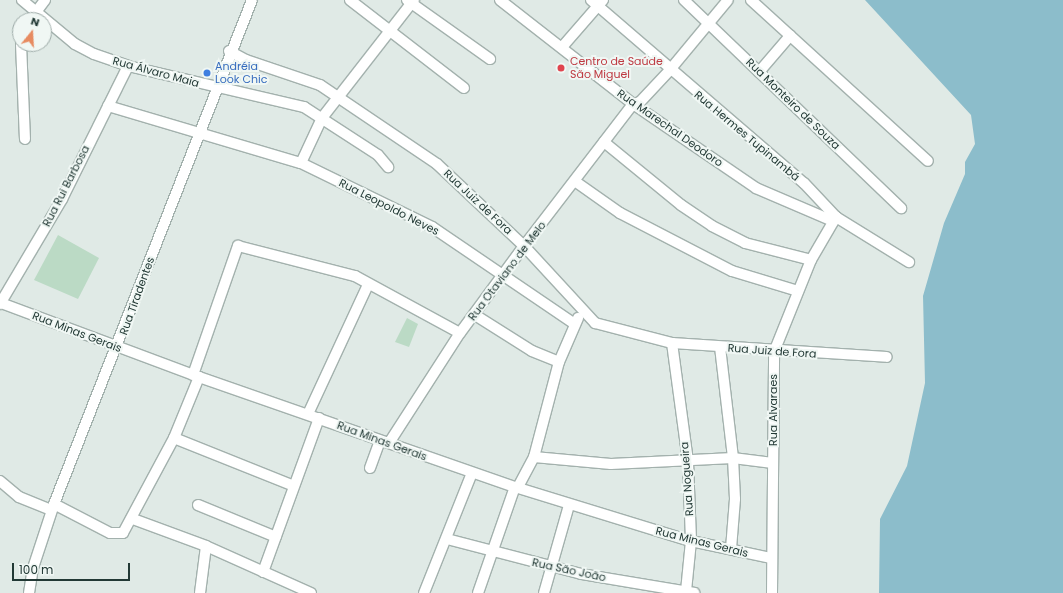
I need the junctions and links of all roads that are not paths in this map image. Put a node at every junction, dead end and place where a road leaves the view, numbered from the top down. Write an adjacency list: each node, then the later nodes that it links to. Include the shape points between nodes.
1 (22, 0): 12 (street, Rua Álvaro Maia)
2 (45, 0): 12 (street)
3 (239, 0): 11 (street)
4 (350, 0): 14 (street, via 379,20)
5 (500, 0): 16 (street, Rua Marechal Deodoro)
6 (684, 0): 13 (street, Rua Monteiro de Souza)
7 (728, 0): 13 (street, Rua Otaviano de Melo)
8 (751, 0): 15 (street)
9 (410, 1): 14 (street); 19 (street)
10 (597, 2): 16 (street); 21 (street, Rua Hermes Tupinambá)
11 (250, 3): 17 (street, Rua Tiradentes)
12 (38, 11): 20 (street, Rua Álvaro Maia, via 75,44)
13 (708, 24): 21 (street, Rua Otaviano de Melo); 22 (street, Rua Monteiro de Souza)
14 (389, 33): 24 (street); 25 (street, via 359,66)
15 (790, 36): 22 (street); 32 (street)
16 (562, 46): 26 (street, Rua Marechal Deodoro)
17 (229, 51): 23 (street, Rua Tiradentes); 25 (street, Rua Juiz de Fora, via 246,60 320,85)
18 (21, 52): 30 (street)
19 (490, 59)
20 (128, 66): 23 (street, Rua Álvaro Maia); 27 (street, Rua Rui Barbosa)
21 (669, 71): 26 (street, Rua Otaviano de Melo, via 640,102); 37 (street, Rua Hermes Tupinambá, via 804,183)
22 (760, 72): 36 (street, Rua Monteiro de Souza)
23 (216, 87): 28 (street, Rua Álvaro Maia, via 304,107); 29 (street, Rua Tiradentes)
24 (464, 88)
25 (340, 97): 28 (street); 38 (street, Rua Juiz de Fora, via 437,164)
26 (633, 104): 31 (street, Rua Otaviano de Melo); 37 (street, Rua Marechal Deodoro, via 756,188)
27 (108, 106): 29 (street, Rua Leopoldo Neves); 44 (street, Rua Rui Barbosa, via 62,199)
28 (322, 118): 33 (street); 34 (street, Rua Álvaro Maia, via 378,155)
29 (200, 133): 33 (street, Rua Leopoldo Neves); 51 (street, Rua Tiradentes)
30 (25, 139)
31 (604, 142): 35 (street, Rua Otaviano de Melo); 39 (street, via 681,206 712,226 745,243)
32 (928, 161)
33 (301, 163): 41 (street, Rua Leopoldo Neves, via 432,227)
34 (388, 167)
35 (576, 182): 38 (street, Rua Otaviano de Melo); 43 (street, via 620,213 732,271)
36 (901, 208)
37 (835, 219): 39 (street, Rua Alvaraes); 40 (street, Rua Hermes Tupinambá)
38 (524, 246): 41 (street, Rua Otaviano de Melo); 45 (street, Rua Juiz de Fora)
39 (811, 260): 43 (street, Rua Alvaraes)
40 (909, 262)
41 (501, 276): 46 (street, Rua Otaviano de Melo); 47 (street, Rua Leopoldo Neves)
42 (368, 286): 48 (street); 55 (street, via 355,276 238,246); 56 (street)
43 (798, 291): 52 (street, Rua Alvaraes)
44 (0, 304): 51 (street, Rua Minas Gerais)
45 (583, 312): 47 (street); 49 (street, Rua Juiz de Fora, via 595,323)
46 (475, 315): 48 (street, Rua Otaviano de Melo); 54 (street, via 532,351)
47 (573, 322): 54 (street)
48 (460, 333): 59 (street, Rua Otaviano de Melo)
49 (672, 343): 50 (street, Rua Juiz de Fora); 62 (street, Rua Nogueira)
50 (720, 347): 52 (street, Rua Juiz de Fora); 61 (street)
51 (118, 348): 55 (street, Rua Minas Gerais); 71 (street, Rua Tiradentes)
52 (774, 352): 53 (street, Rua Juiz de Fora); 63 (street, Rua Alvaraes)
53 (887, 357)
54 (559, 362): 60 (street)
55 (196, 376): 56 (street, Rua Minas Gerais); 58 (street)
56 (308, 414): 57 (street, Rua Minas Gerais)
57 (319, 418): 59 (street, Rua Minas Gerais); 67 (street)
58 (174, 438): 67 (street); 72 (street)
59 (384, 442): 64 (street, Rua Otaviano de Melo); 65 (street, Rua Minas Gerais)
60 (534, 457): 62 (street, via 611,464); 68 (street)
61 (733, 458): 62 (street); 63 (street); 77 (street, via 735,499)
62 (688, 462): 75 (street, Rua Nogueira)
63 (773, 463): 79 (street, Rua Alvaraes)
64 (370, 468)
65 (472, 473): 68 (street, Rua Minas Gerais); 74 (street)
66 (0, 481): 71 (street, via 19,497)
67 (294, 486): 73 (street)
68 (517, 487): 70 (street, Rua Minas Gerais); 78 (street)
69 (198, 505): 73 (street)
70 (569, 505): 75 (street, Rua Minas Gerais); 80 (street)
71 (53, 507): 72 (street, via 118,535 123,533); 84 (street, Rua Tiradentes, via 33,568)
72 (133, 519): 76 (street)
73 (276, 537): 81 (street)
74 (447, 539): 78 (street, Rua São João); 82 (street)
75 (691, 541): 77 (street, Rua Minas Gerais); 83 (street, Rua Nogueira)
76 (206, 546): 81 (street); 85 (street)
77 (731, 549): 79 (street, Rua Minas Gerais)
78 (491, 553): 80 (street, Rua São João); 87 (street)
79 (770, 558): 89 (street, Rua Alvaraes)
80 (554, 567): 83 (street, Rua São João); 88 (street)
81 (263, 572): 86 (street)
82 (428, 592)
83 (690, 592)
84 (29, 593)
85 (200, 593)
86 (311, 593)
87 (478, 593)
88 (544, 593)
89 (772, 593)

